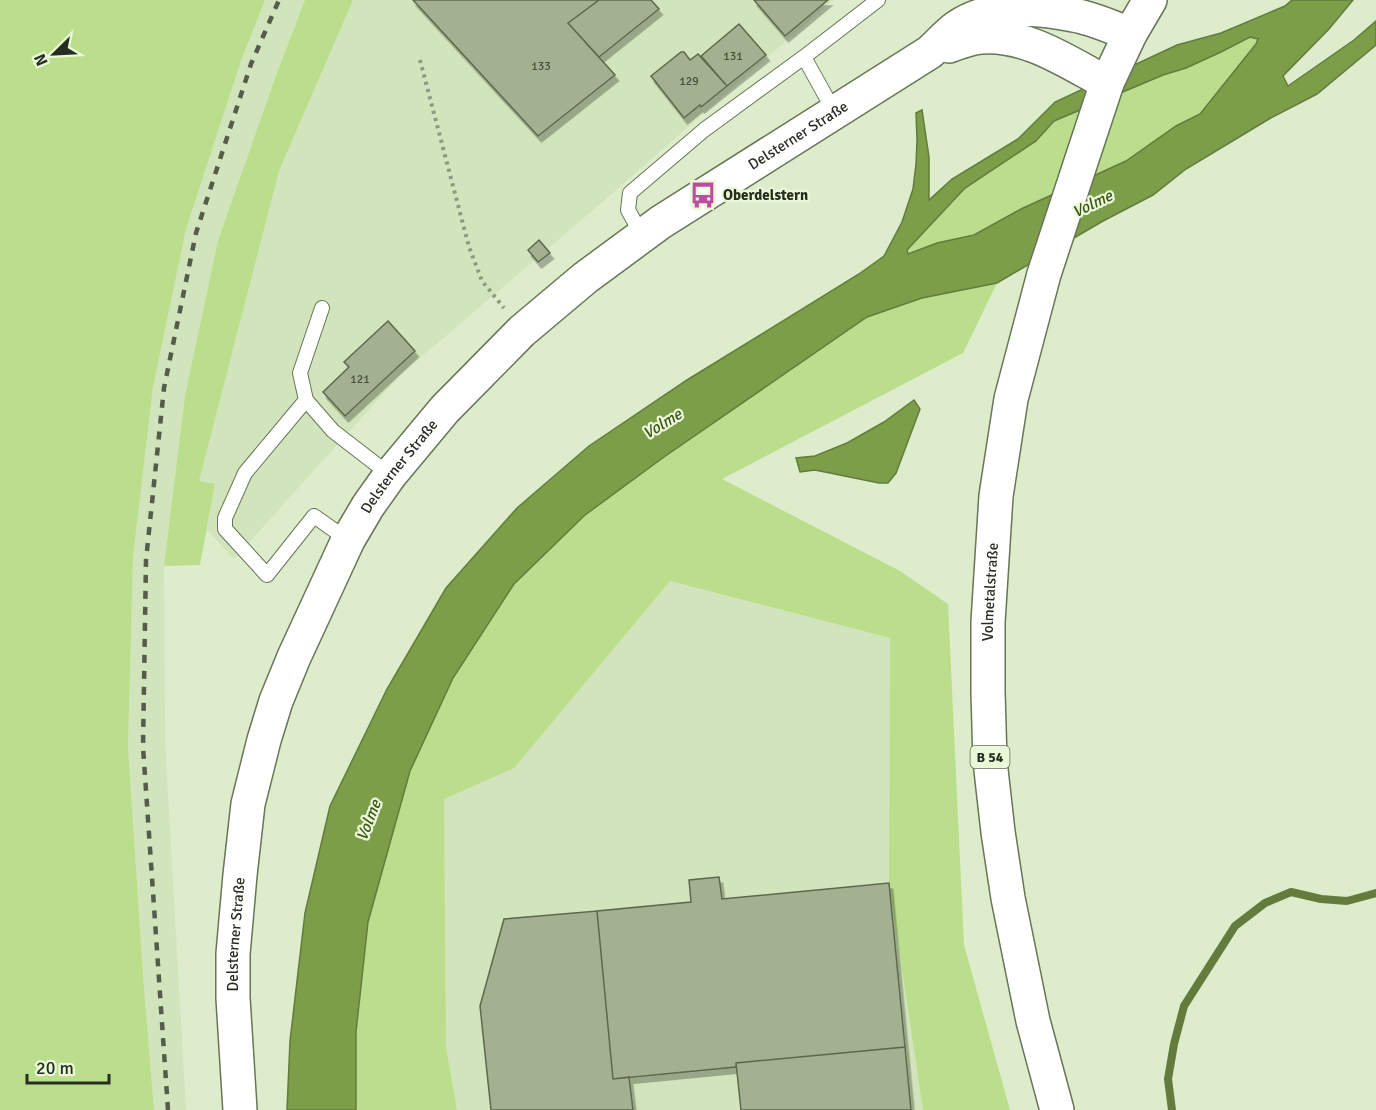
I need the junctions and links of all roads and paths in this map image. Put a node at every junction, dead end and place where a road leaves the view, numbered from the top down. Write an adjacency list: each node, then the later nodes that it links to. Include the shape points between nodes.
1 (878, 0): 5 (lane)
2 (1150, 0): 3 (street, B 54)
3 (1130, 34): 4 (street, Delsterner Straße, via 1075,15 1024,9 976,18 957,27); 7 (street, B 54)
4 (930, 52): 7 (street, Delsterner Straße, via 994,36 1046,51); 8 (street, Delsterner Straße)
5 (804, 57): 8 (lane); 9 (lane, via 704,130 630,193 628,210)
6 (420, 60): 11 (path, via 469,247 482,281)
7 (1107, 83): 16 (street, Volmetalstraße / B 54, via 1044,274 1011,399 996,496 988,622 988,692 998,832 1033,1021)
8 (835, 113): 9 (street, Delsterner Straße)
9 (642, 235): 13 (street, Delsterner Straße, via 522,331 445,409)
10 (322, 308): 12 (lane, via 300,373)
11 (509, 313)
12 (306, 400): 13 (lane, via 333,431); 14 (lane, via 245,473 225,518 225,529 267,575 314,516)
13 (390, 475): 14 (street, Delsterner Straße)
14 (348, 540): 15 (street, Delsterner Straße, via 276,701 248,804 233,954)
15 (240, 1110)
16 (1057, 1110)

